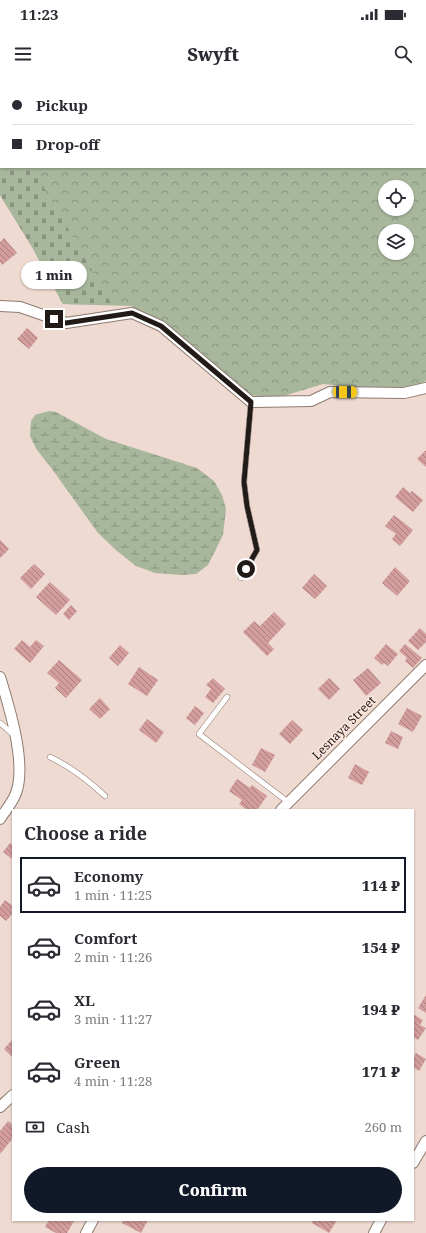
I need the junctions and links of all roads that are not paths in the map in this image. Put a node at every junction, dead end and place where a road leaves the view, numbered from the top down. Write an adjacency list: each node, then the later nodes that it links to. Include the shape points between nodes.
1 (0, 306): 3 (street, via 20,307 66,323 132,313 161,326)
2 (426, 388): 3 (street, via 404,393 330,392 311,401)
3 (251, 402): 4 (lane, via 244,482 257,550)
4 (241, 578)
5 (426, 665): 12 (street, Lesnaya Street)
6 (0, 677): 9 (street)
7 (227, 697): 12 (lane, via 199,734)
8 (0, 723): 9 (lane)
9 (15, 735): 13 (street, via 19,756 19,778 16,793)
10 (50, 757): 11 (lane, via 68,765)
11 (105, 796)
12 (285, 806)
13 (0, 820)
14 (12, 1095): 15 (street)
15 (0, 1107)
16 (426, 1141): 17 (street)
17 (414, 1161)
18 (92, 1221): 20 (street)
19 (380, 1221): 21 (street)
20 (86, 1233)
21 (374, 1233)

